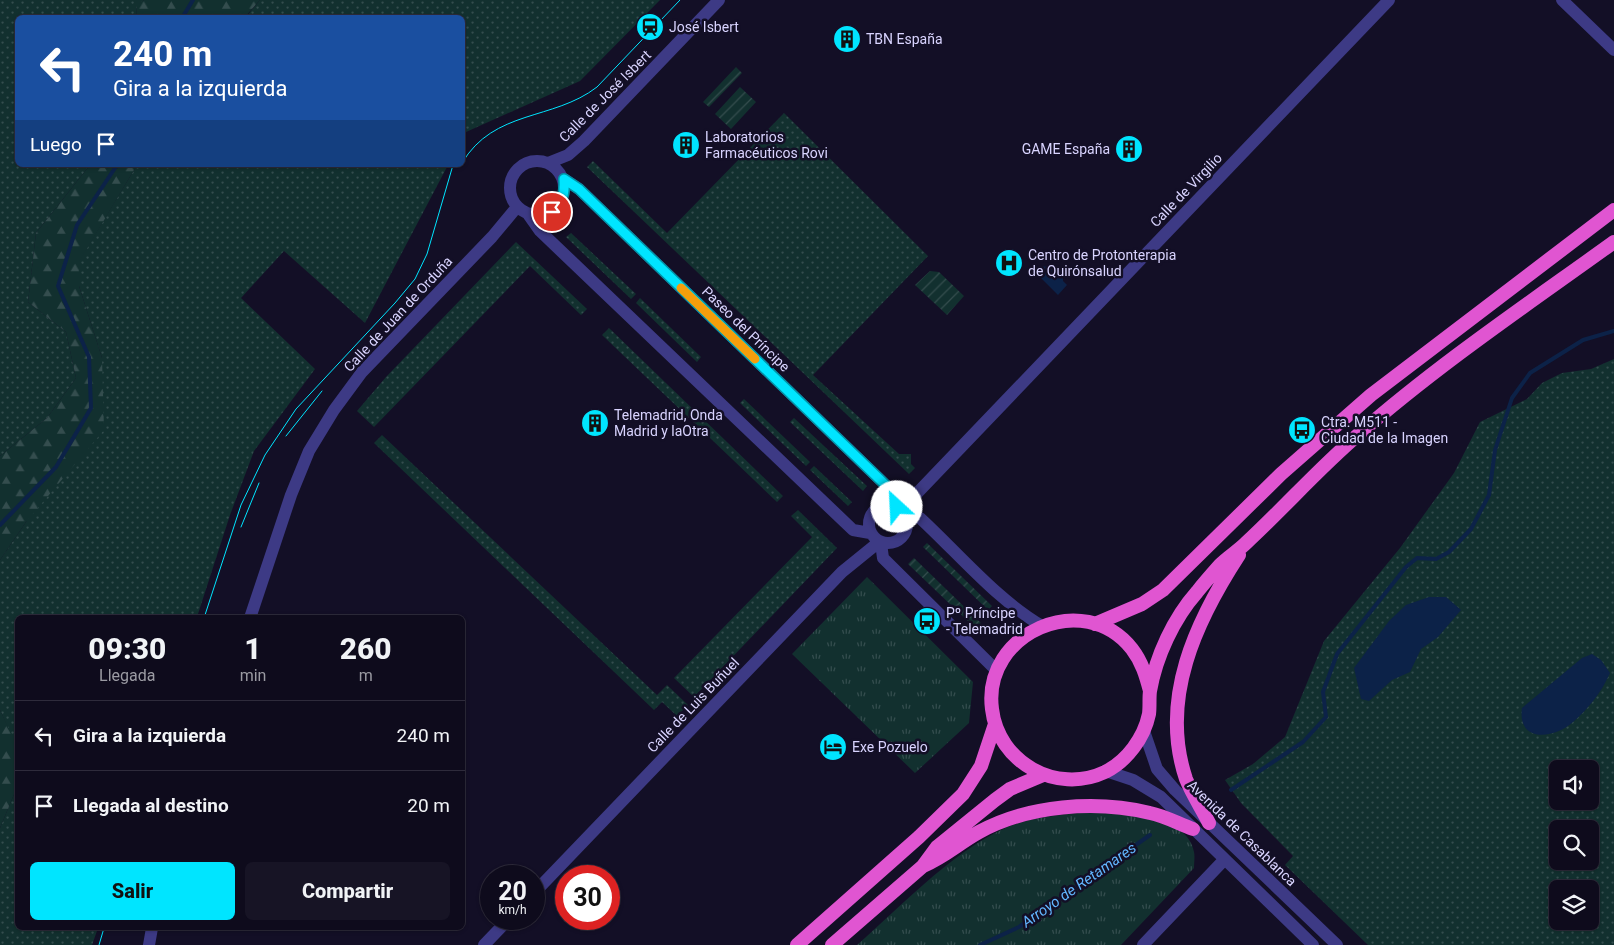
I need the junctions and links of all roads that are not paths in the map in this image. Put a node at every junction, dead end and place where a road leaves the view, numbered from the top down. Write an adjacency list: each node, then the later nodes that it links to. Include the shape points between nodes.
1 (719, 0): 5 (street, Calle de José Isbert, via 584,141 568,156)
2 (1389, 0): 11 (street, Calle de Virgilio)
3 (1562, 0): 4 (street)
4 (1614, 50)
5 (548, 162): 6 (street); 7 (street, via 533,161 520,167 511,179 510,194)
6 (564, 179): 9 (street, via 565,192 561,203 552,212 540,216); 11 (street, Paseo del Príncipe, via 579,189 898,497)
7 (516, 207): 9 (street); 14 (street, Calle de Juan de Orduña, via 492,237 362,372 334,410 309,452 291,495)
8 (1614, 210): 15 (highway, via 1372,395 1281,474 1163,590 1142,604)
9 (528, 214): 12 (street, via 540,232 853,530)
10 (1614, 242): 13 (highway, via 1446,363 1378,417 1290,498)
11 (901, 511): 12 (street, via 907,525 905,534 890,544); 12 (street, via 887,505 878,507 871,514 868,524); 16 (street, via 920,518 1013,606)
12 (877, 539): 17 (street, via 883,558); 27 (street, Calle de Luis Buñuel)
13 (1246, 544): 18 (highway, via 1220,565 1188,602 1172,630); 23 (highway, via 1206,608 1192,641 1179,689 1178,741 1187,780)
14 (251, 615)
15 (1094, 624): 16 (highway, via 1077,621); 18 (highway, via 1115,634 1132,649 1144,669)
16 (1042, 626): 17 (highway, via 1007,652)
17 (997, 671): 19 (highway, via 991,707)
18 (1150, 691): 20 (highway)
19 (995, 724): 22 (highway, via 1005,746 1022,763); 32 (highway, via 981,766 963,794)
20 (1144, 731): 21 (highway, via 1128,755); 23 (street, Avenida de Casablanca, via 1158,769)
21 (1106, 771): 22 (highway, via 1085,778); 24 (street, via 1146,785)
22 (1042, 775): 26 (highway, via 1010,789 995,800 937,847)
23 (1209, 823): 36 (street, Avenida de Casablanca)
24 (1193, 829): 25 (street); 26 (highway, via 1151,813 1122,808 1052,809 1016,817 979,832 945,856)
25 (1224, 860): 34 (street); 35 (street)
26 (924, 866): 33 (highway)
27 (545, 882)
28 (152, 930): 30 (street)
29 (498, 930): 31 (street)
30 (149, 945)
31 (484, 945)
32 (797, 945)
33 (832, 945)
34 (1143, 945)
35 (1313, 945)
36 (1336, 945)

